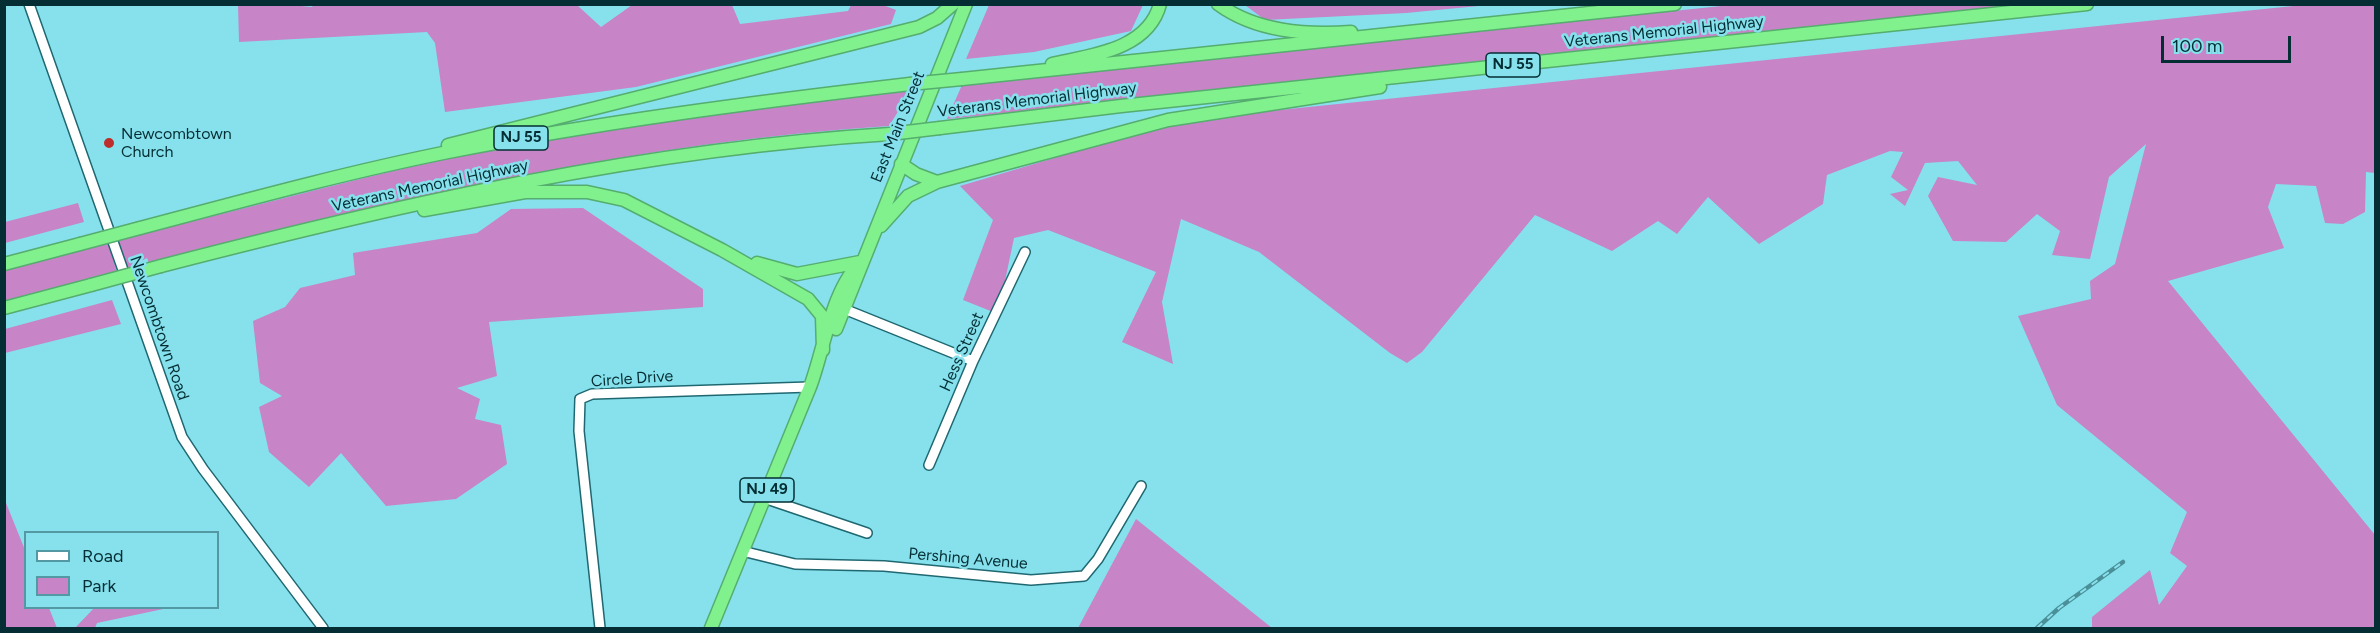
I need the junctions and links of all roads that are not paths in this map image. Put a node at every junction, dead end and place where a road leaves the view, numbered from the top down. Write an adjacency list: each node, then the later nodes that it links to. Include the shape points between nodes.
1 (29, 4): 32 (street, Newcombtown Road, via 182,437)
2 (953, 4): 14 (highway, via 919,27 488,134)
3 (966, 4): 10 (highway, East Main Street / NJ 49)
4 (975, 4): 10 (highway)
5 (1160, 4): 12 (highway, via 1152,24 1134,40 1095,54)
6 (1218, 4): 9 (highway, via 1246,20 1299,32)
7 (1675, 4): 9 (highway, Veterans Memorial Highway / NJ 55)
8 (2087, 4): 11 (highway, Veterans Memorial Highway / NJ 55)
9 (1502, 23): 12 (highway, Veterans Memorial Highway / NJ 55)
10 (944, 58): 13 (highway, East Main Street / NJ 49)
11 (1501, 66): 15 (highway, via 1192,115); 16 (highway, Veterans Memorial Highway / NJ 55, bridge, via 890,134 802,139 586,170 455,195)
12 (1004, 75): 14 (highway, Veterans Memorial Highway / NJ 55, bridge, via 672,113)
13 (901, 164): 15 (highway); 17 (highway, East Main Street / NJ 49)
14 (348, 174): 21 (highway, Veterans Memorial Highway / NJ 55, bridge)
15 (937, 182): 17 (highway, via 918,188 898,204)
16 (361, 219): 18 (highway, via 525,192 587,192 624,200); 22 (highway, Veterans Memorial Highway / NJ 55, bridge, via 292,232)
17 (870, 238): 20 (highway, East Main Street / NJ 49)
18 (722, 250): 20 (highway, via 797,274); 24 (highway, via 813,303 822,316)
19 (1025, 252): 25 (street, Hess Street)
20 (861, 261): 23 (highway, East Main Street / NJ 49); 24 (highway, East Main Street / NJ 49, via 852,270 837,304)
21 (4, 264)
22 (4, 308)
23 (844, 309): 24 (highway, East Main Street / NJ 49); 25 (street)
24 (823, 350): 26 (highway, East Main Street / NJ 49)
25 (973, 361): 27 (street, Hess Street)
26 (810, 387): 29 (highway, East Main Street / NJ 49); 33 (street, Circle Drive, via 592,394 580,399 579,431)
27 (929, 465)
28 (1141, 486): 31 (street, Pershing Avenue, via 1084,576 1030,580 884,566 795,564)
29 (764, 498): 30 (street); 31 (highway, East Main Street / NJ 49)
30 (867, 533)
31 (742, 551): 34 (highway, East Main Street / NJ 49)
32 (323, 628)
33 (600, 628)
34 (711, 628)

